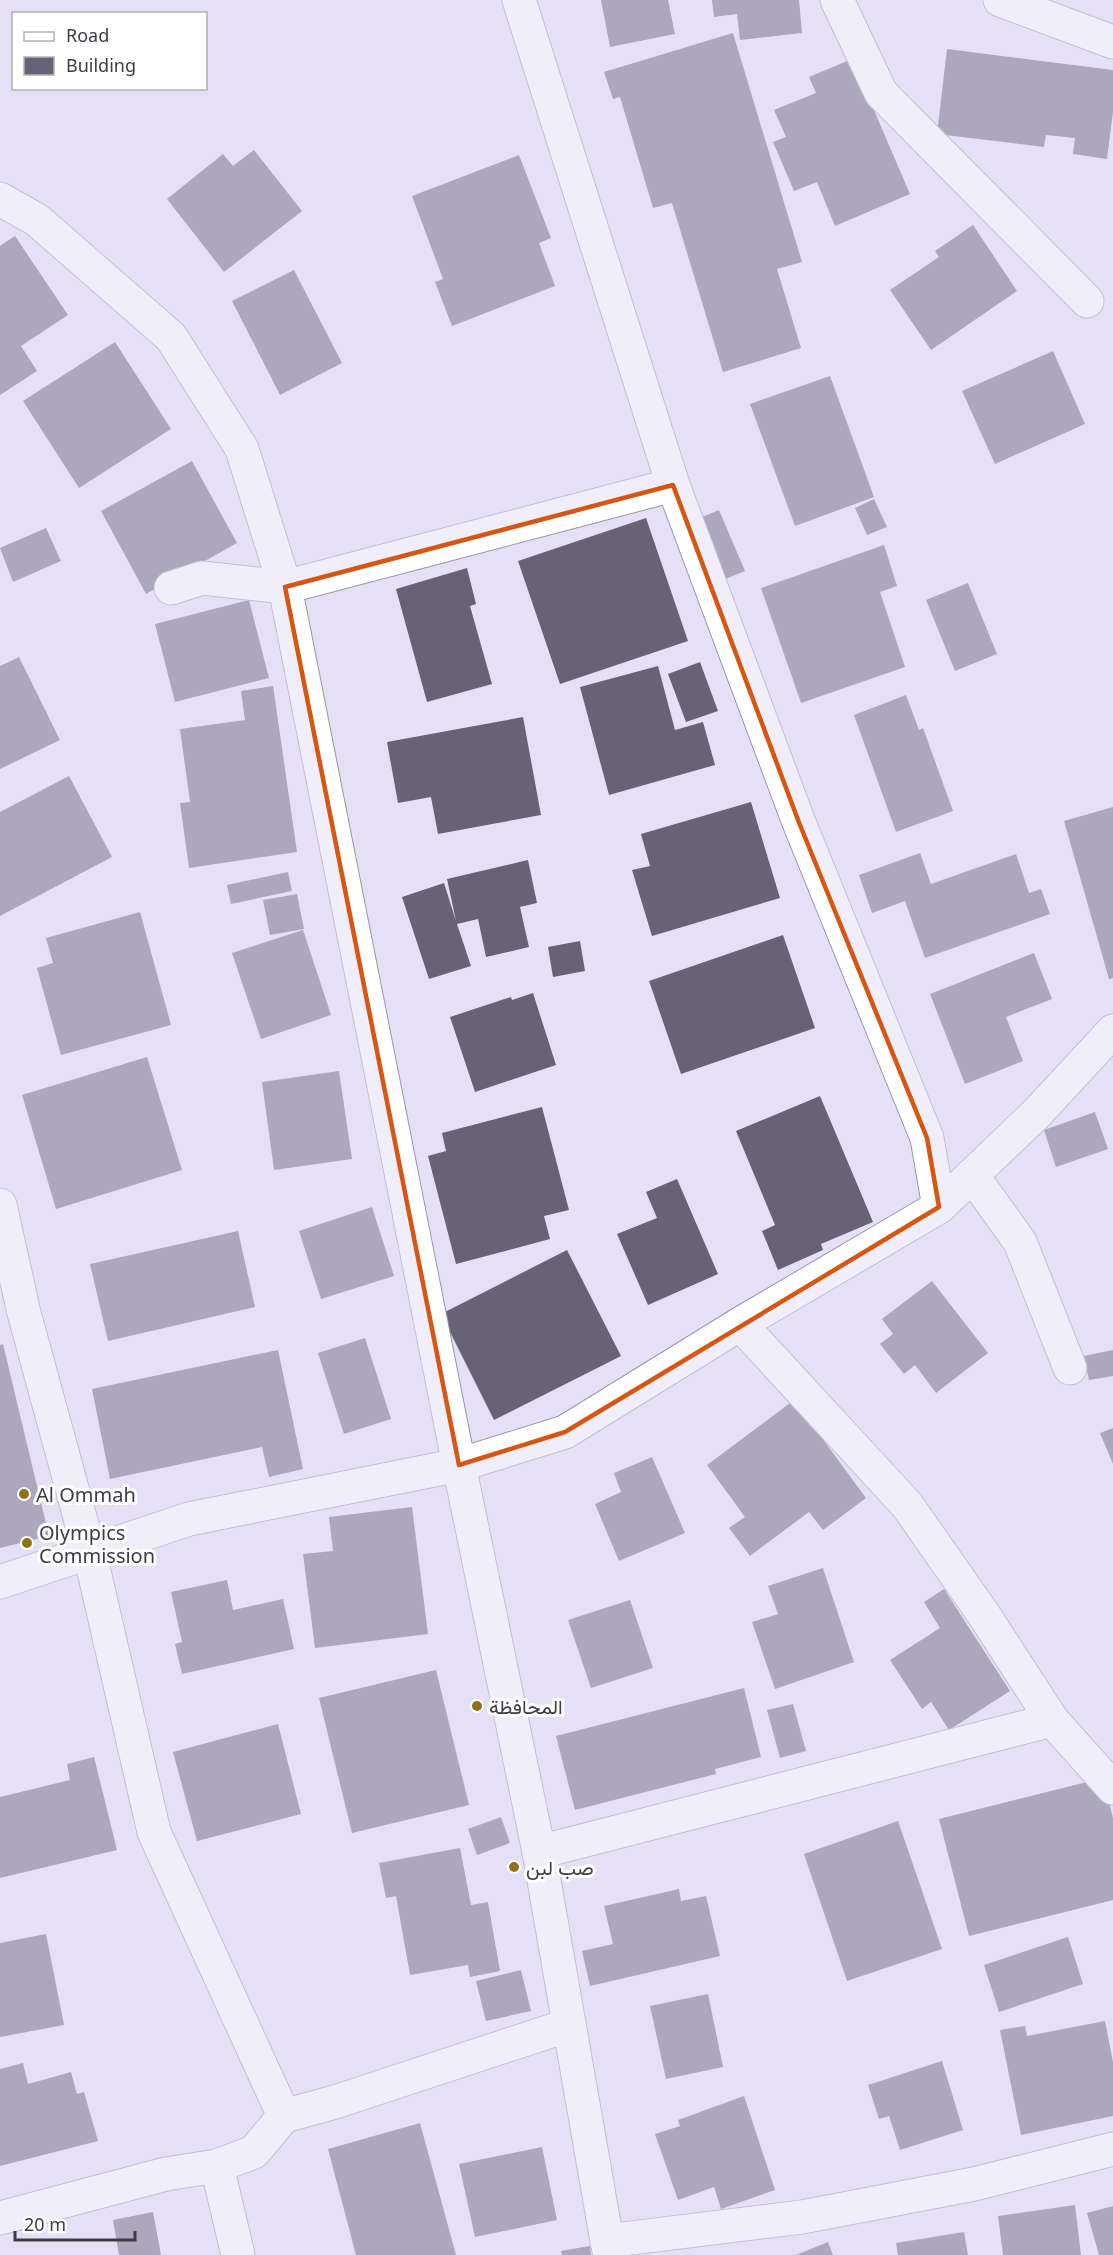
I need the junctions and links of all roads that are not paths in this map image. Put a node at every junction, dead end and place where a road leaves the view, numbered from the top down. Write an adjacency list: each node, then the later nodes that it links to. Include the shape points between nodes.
1 (519, 0): 7 (street)
2 (837, 0): 6 (street, via 881,93)
3 (1000, 0): 4 (street)
4 (1113, 42)
5 (0, 199): 8 (street, via 37,220 171,337 242,449)
6 (1087, 301)
7 (673, 485): 8 (street); 13 (street, via 798,820 927,1138)
8 (285, 587): 9 (street, via 202,579); 16 (street)
9 (171, 588)
10 (1113, 1031): 11 (street, via 1037,1113)
11 (972, 1175): 13 (street); 15 (street, via 1020,1242)
12 (0, 1205): 17 (street, via 24,1313)
13 (939, 1207): 14 (street)
14 (740, 1324): 16 (street, via 565,1432); 19 (street, via 907,1505)
15 (1070, 1368)
16 (459, 1465): 17 (street, via 189,1520); 21 (street)
17 (90, 1554): 18 (street); 23 (street, via 154,1832)
18 (0, 1582)
19 (1053, 1720): 20 (street); 21 (street)
20 (1113, 1788)
21 (539, 1852): 22 (street)
22 (569, 2025): 23 (street); 27 (street)
23 (284, 2116): 25 (street, via 254,2152)
24 (1113, 2149): 27 (street, via 974,2184)
25 (217, 2166): 26 (street, via 165,2174); 28 (street)
26 (0, 2218)
27 (609, 2248)
28 (238, 2255)

